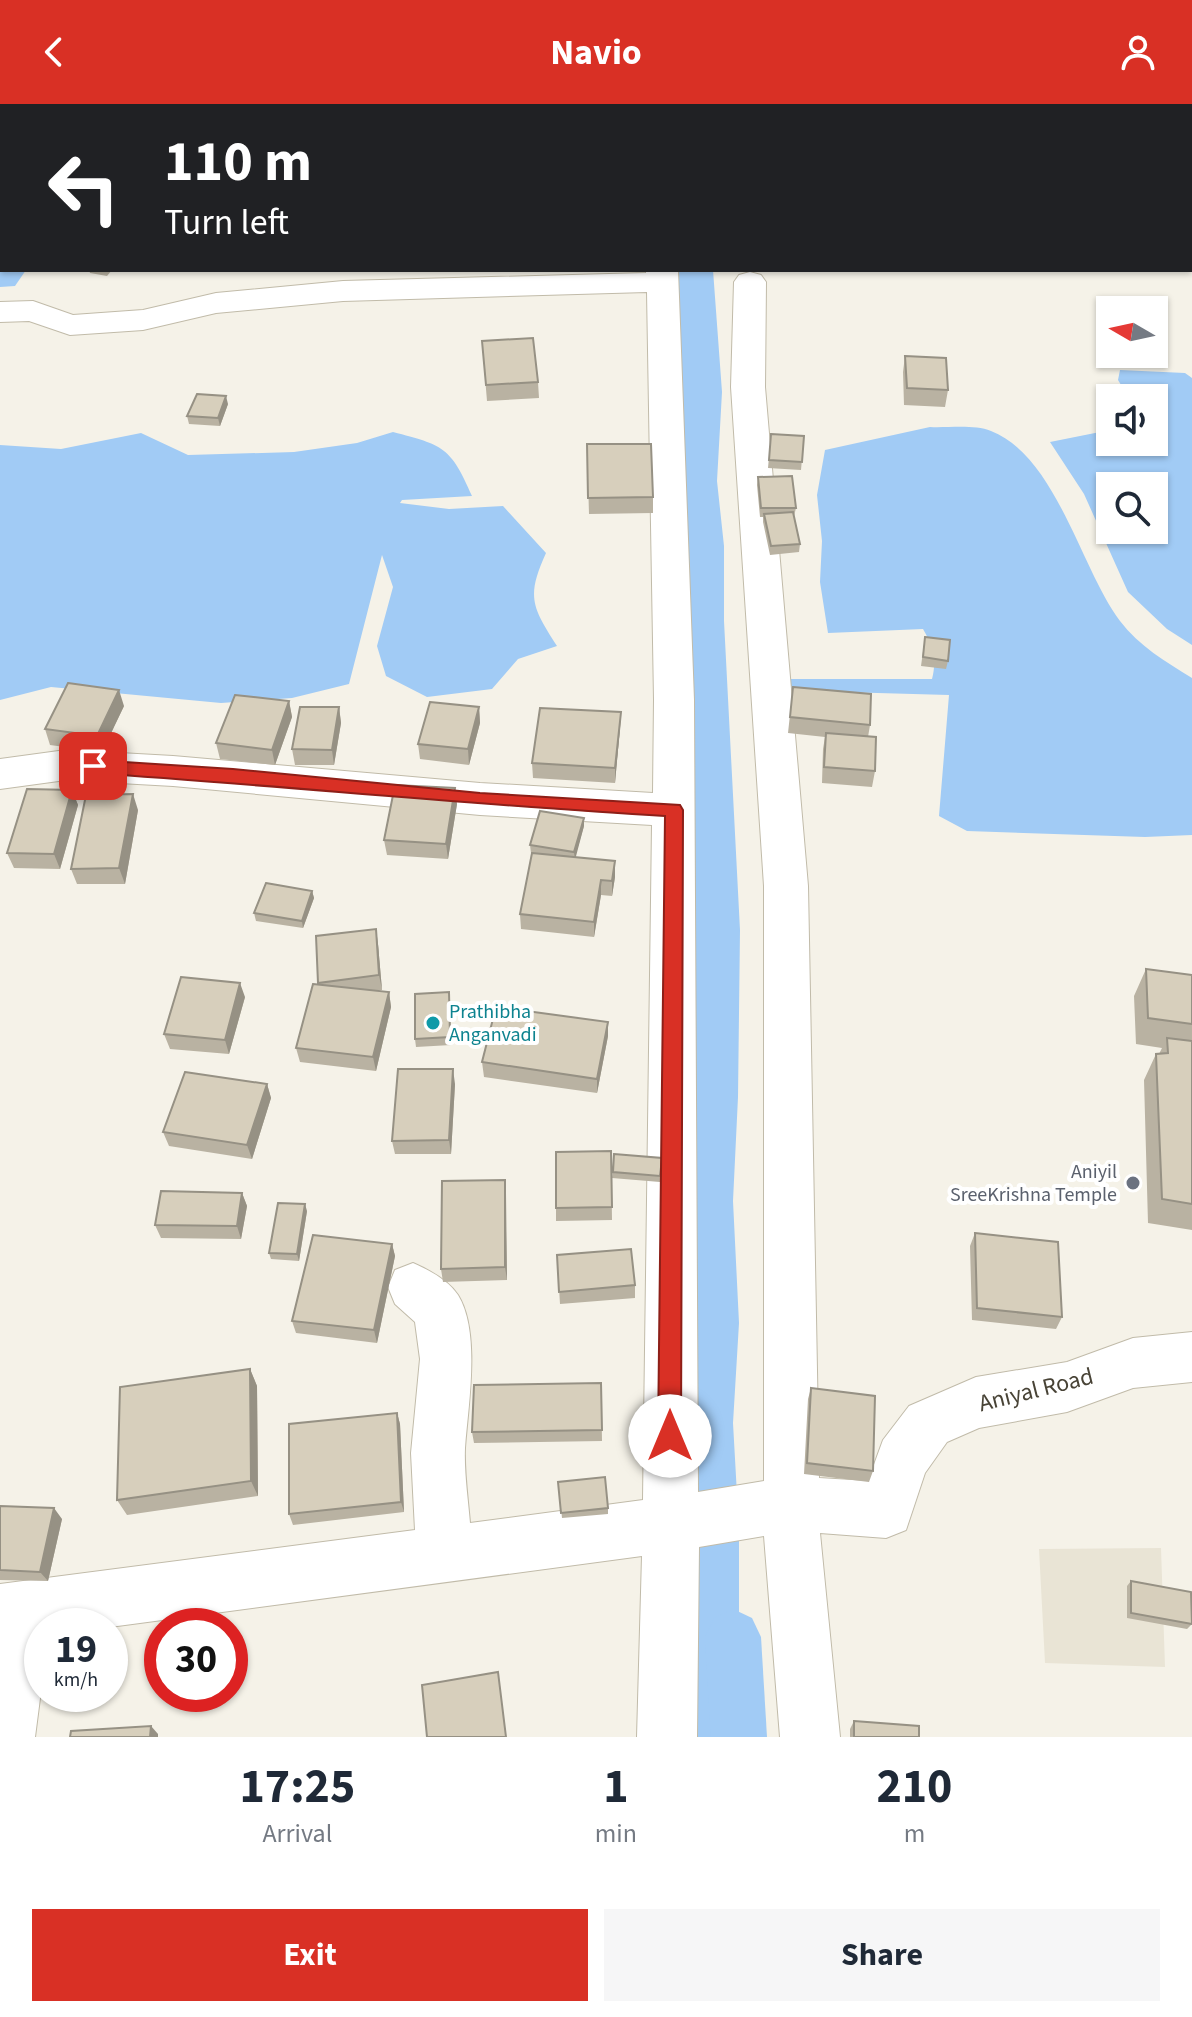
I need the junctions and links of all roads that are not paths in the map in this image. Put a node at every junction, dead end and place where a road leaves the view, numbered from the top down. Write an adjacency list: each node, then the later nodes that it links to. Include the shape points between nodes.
1 (662, 276): 3 (street, via 343,291 216,303 143,320 70,325 33,311); 5 (street)
2 (750, 282): 8 (street, via 748,387 786,886)
3 (0, 312)
4 (0, 774): 5 (street, via 66,765)
5 (674, 810): 9 (street)
6 (413, 1287): 10 (street, via 439,1310 446,1359 438,1453)
7 (1192, 1357): 8 (street, Aniyal Road, via 1133,1363 1067,1387 976,1403 928,1424 902,1459 886,1510)
8 (792, 1504): 9 (street); 14 (street)
9 (671, 1524): 10 (street); 13 (street)
10 (444, 1552): 11 (street)
11 (14, 1611): 12 (street, via 16,1661)
12 (5, 1737)
13 (667, 1737)
14 (810, 1737)

